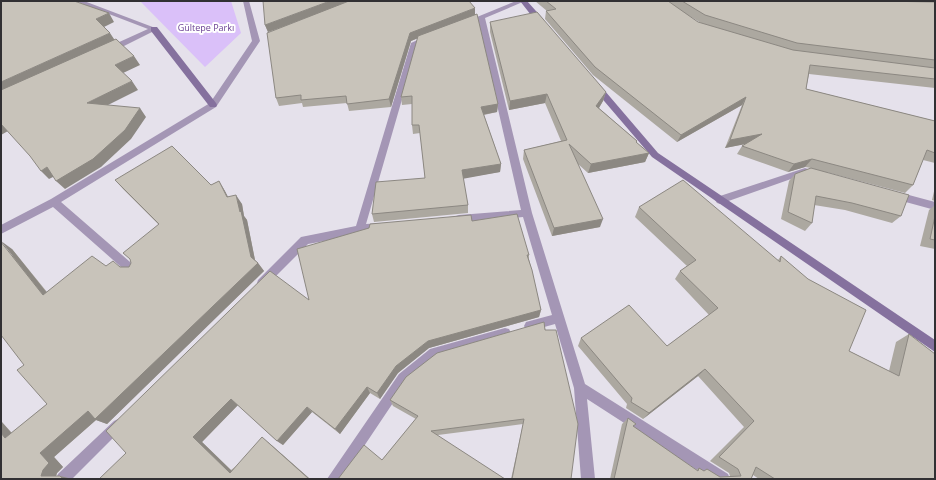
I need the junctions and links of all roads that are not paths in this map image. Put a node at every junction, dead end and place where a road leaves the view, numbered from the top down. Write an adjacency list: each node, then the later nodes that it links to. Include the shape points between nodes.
1 (78, 1): 4 (street)
2 (246, 1): 9 (street, via 259,39)
3 (522, 1): 5 (street); 15 (street, via 477,18)
4 (154, 29): 7 (street); 9 (street)
5 (548, 30)
6 (437, 34): 18 (street, via 415,43)
7 (98, 55)
8 (589, 78): 12 (street, via 655,155)
9 (213, 105): 13 (street)
10 (813, 173): 12 (street, via 805,171)
11 (882, 192): 14 (street)
12 (720, 200): 23 (street)
13 (54, 202): 19 (street); 20 (street)
14 (935, 206)
15 (527, 213): 16 (street); 22 (street)
16 (447, 220)
17 (392, 226): 18 (street)
18 (360, 229): 21 (street, via 304,240)
19 (1, 230)
20 (133, 271)
21 (254, 290)
22 (559, 318): 24 (street); 27 (street, via 434,353 403,378)
23 (935, 347)
24 (580, 388): 28 (street); 29 (street)
25 (125, 418): 26 (street)
26 (63, 479)
27 (334, 479)
28 (588, 479)
29 (724, 479)

